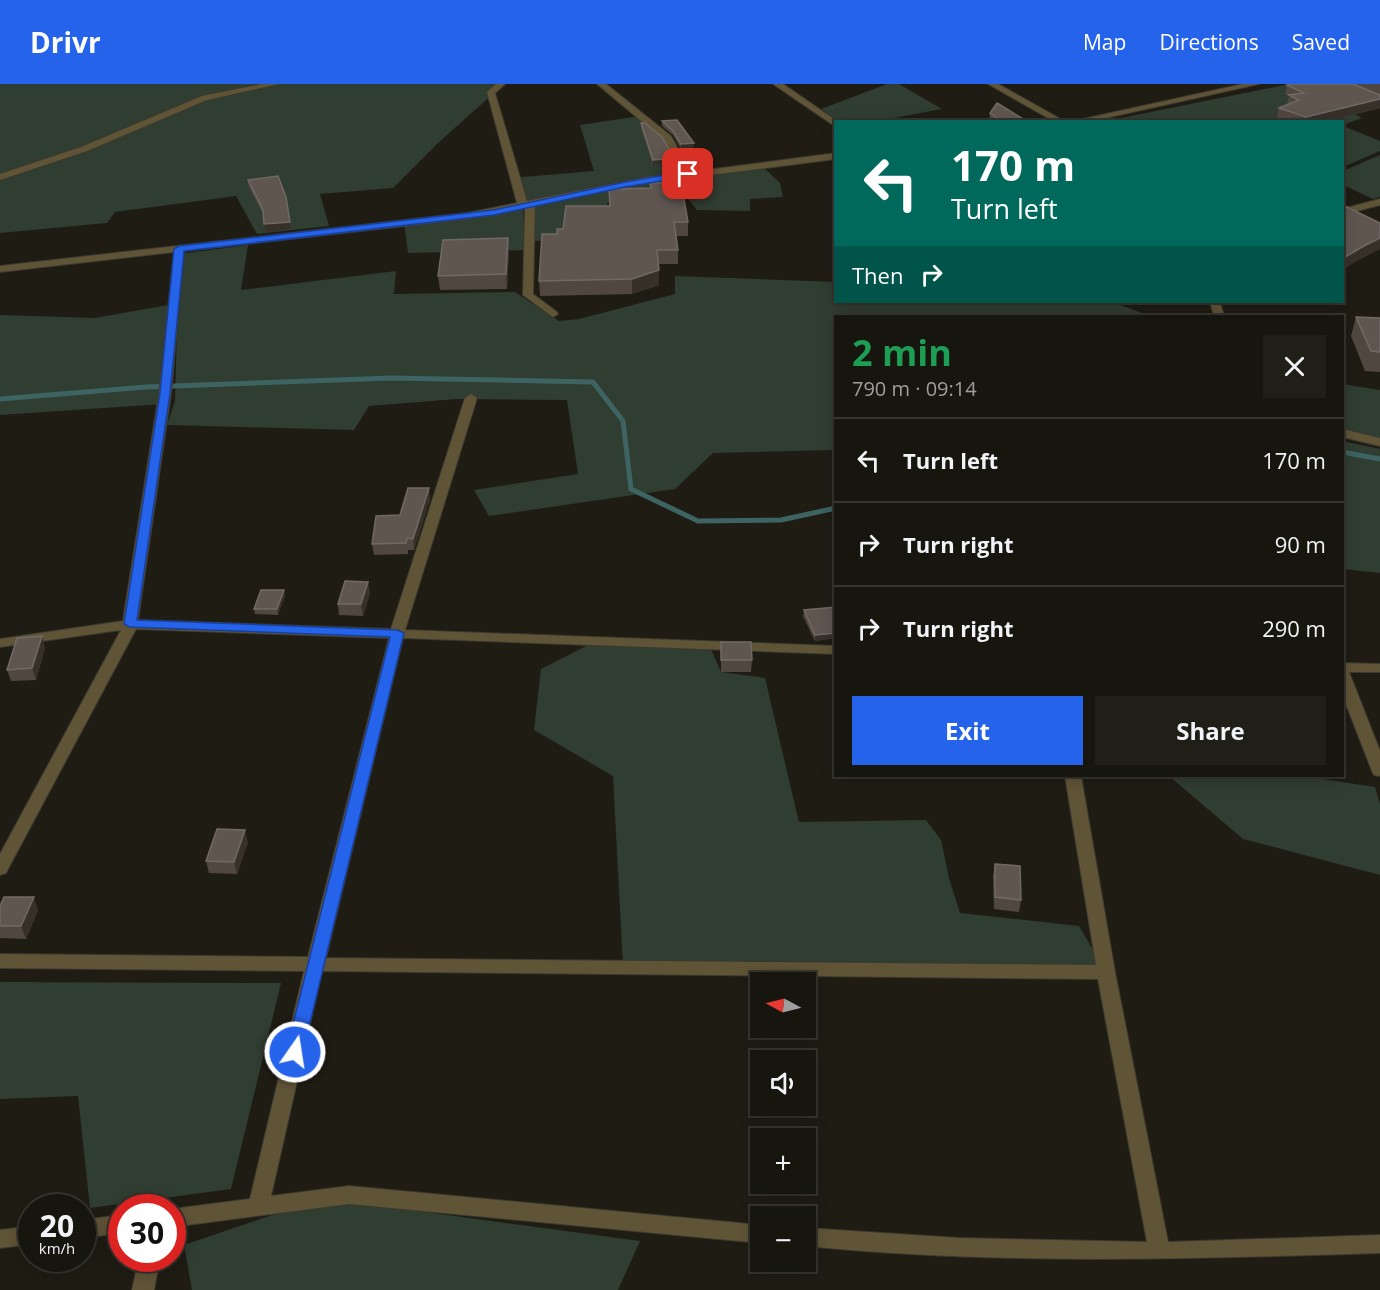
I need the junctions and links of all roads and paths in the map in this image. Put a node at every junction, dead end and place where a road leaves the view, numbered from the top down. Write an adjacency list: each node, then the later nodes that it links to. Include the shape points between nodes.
1 (220, 84): 8 (street)
2 (275, 84): 8 (street)
3 (501, 84): 16 (street, via 490,92)
4 (601, 84): 13 (street, via 668,138)
5 (777, 84): 11 (street)
6 (992, 84): 9 (street)
7 (1255, 84): 10 (street)
8 (198, 101): 14 (street, via 84,149)
9 (1058, 120)
10 (1083, 120)
11 (834, 123)
12 (834, 156): 13 (street)
13 (688, 174): 16 (street)
14 (0, 177)
15 (1377, 205): 17 (street)
16 (527, 206): 18 (street); 20 (street, via 528,295)
17 (1344, 212)
18 (179, 249): 19 (street); 24 (street, via 165,393)
19 (0, 269)
20 (553, 314)
21 (471, 398): 25 (street)
22 (1344, 433): 23 (street)
23 (1380, 442)
24 (130, 624): 25 (street); 26 (street); 33 (street)
25 (397, 633): 27 (street); 35 (street)
26 (0, 643)
27 (834, 650)
28 (1344, 667): 29 (street)
29 (1380, 668)
30 (1344, 678): 31 (street)
31 (1380, 771)
32 (1073, 777): 36 (street)
33 (0, 869)
34 (0, 961): 35 (street)
35 (315, 964): 36 (street); 37 (street)
36 (1106, 972): 44 (street)
37 (259, 1205): 38 (street); 39 (street, via 349,1195)
38 (186, 1216)
39 (750, 1232)
40 (18, 1237): 42 (street)
41 (816, 1238): 44 (street, via 959,1247)
42 (0, 1239)
43 (1380, 1244): 44 (street)
44 (1159, 1251)
45 (147, 1272): 46 (street)
46 (143, 1290)

